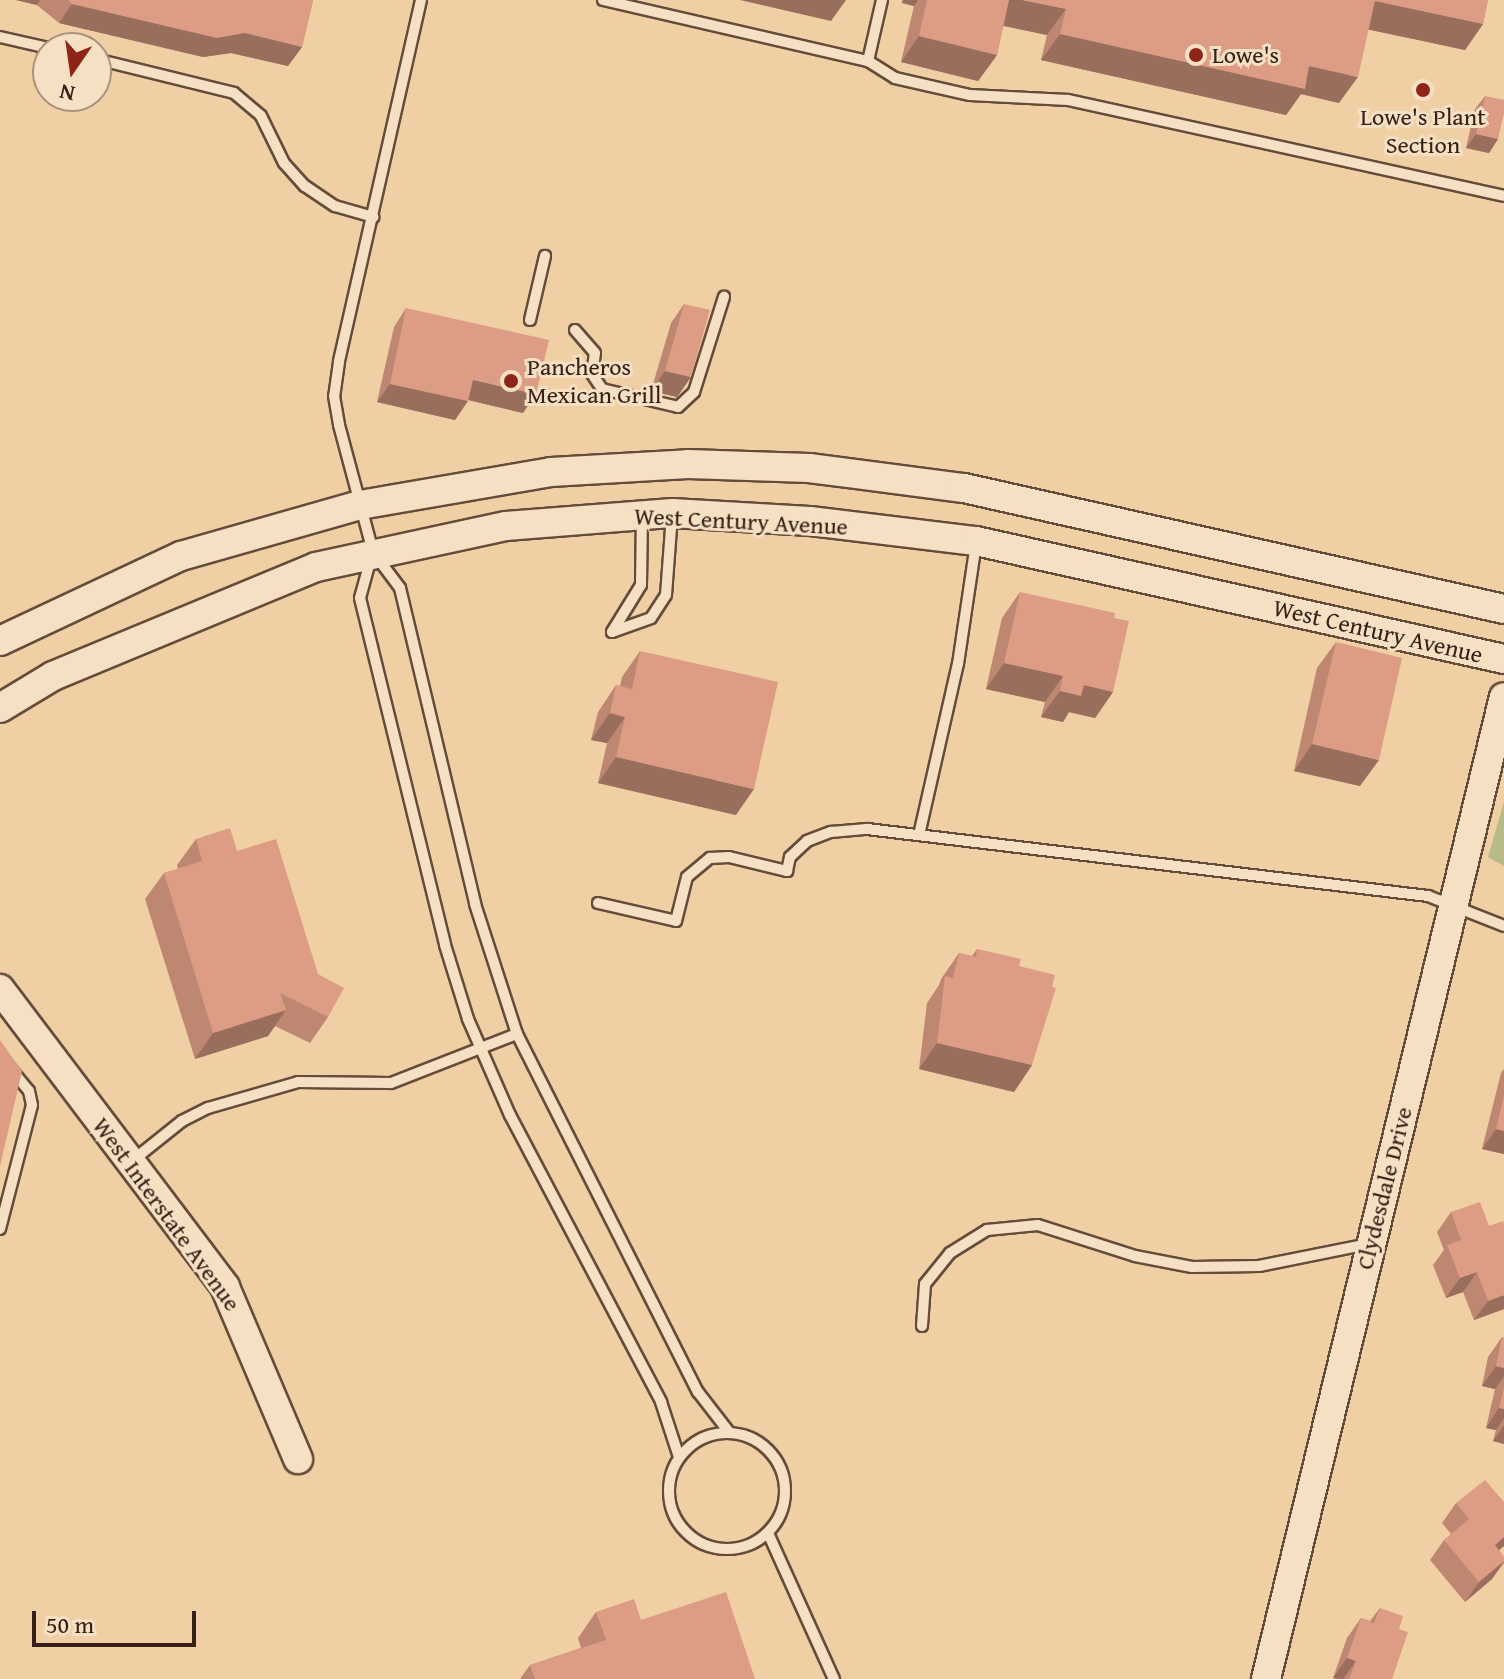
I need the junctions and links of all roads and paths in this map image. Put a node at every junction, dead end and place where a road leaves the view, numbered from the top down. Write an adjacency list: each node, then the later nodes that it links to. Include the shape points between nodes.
1 (421, 0): 9 (lane)
2 (603, 0): 6 (lane)
3 (882, 0): 6 (lane)
4 (0, 37): 5 (lane)
5 (32, 44)
6 (868, 61): 8 (lane, via 895,78 970,95 1068,100)
7 (112, 63): 9 (lane, via 234,93 261,116 284,163 305,186 335,206)
8 (1504, 196)
9 (373, 217): 14 (lane, via 334,396)
10 (545, 256): 12 (lane)
11 (724, 297): 13 (lane, via 694,392 678,407 602,389 592,374 595,353)
12 (530, 320)
13 (575, 330)
14 (360, 505): 18 (lane); 19 (main road, West Century Avenue, via 586,468 688,464 820,469 964,488); 20 (main road, West Century Avenue, via 181,556)
15 (672, 513): 16 (main road, West Century Avenue); 16 (lane, via 666,595 651,618 612,632 641,585); 17 (main road, West Century Avenue, via 810,521)
16 (642, 514): 18 (main road, West Century Avenue, via 506,526)
17 (976, 541): 21 (main road, West Century Avenue); 24 (lane, via 958,664)
18 (373, 552): 23 (main road, West Century Avenue, via 316,567 195,614 53,676); 29 (lane, via 400,588 475,904); 30 (lane, via 360,598 445,945)
19 (1504, 609)
20 (0, 641)
21 (1504, 659)
22 (1504, 697): 25 (main road, Clydesdale Drive)
23 (0, 708)
24 (919, 835): 25 (lane); 26 (lane, via 867,829 831,832 798,848 787,871 729,857 710,858 687,877 676,921)
25 (1453, 902): 27 (lane); 34 (main road, Clydesdale Drive)
26 (598, 903)
27 (1504, 926)
28 (0, 989): 32 (main road, West Interstate Avenue)
29 (517, 1034): 30 (lane); 36 (lane, via 698,1392)
30 (481, 1049): 32 (lane, via 391,1083 298,1082 208,1108 182,1121); 37 (lane, via 522,1139 661,1402)
31 (0, 1056): 33 (lane, via 29,1091 32,1105)
32 (131, 1163): 38 (main road, West Interstate Avenue, via 238,1309)
33 (0, 1229)
34 (1370, 1243): 35 (lane, via 1259,1266 1192,1267 1135,1256 1038,1225 987,1230 950,1253 925,1284); 41 (main road, Clydesdale Drive)
35 (922, 1326)
36 (729, 1432): 37 (lane, via 702,1439); 39 (lane, via 749,1436 778,1461 785,1499)
37 (679, 1457): 39 (lane, via 668,1493 682,1528 715,1548 752,1544)
38 (298, 1459)
39 (768, 1533): 40 (lane)
40 (834, 1679)
41 (1266, 1679)

